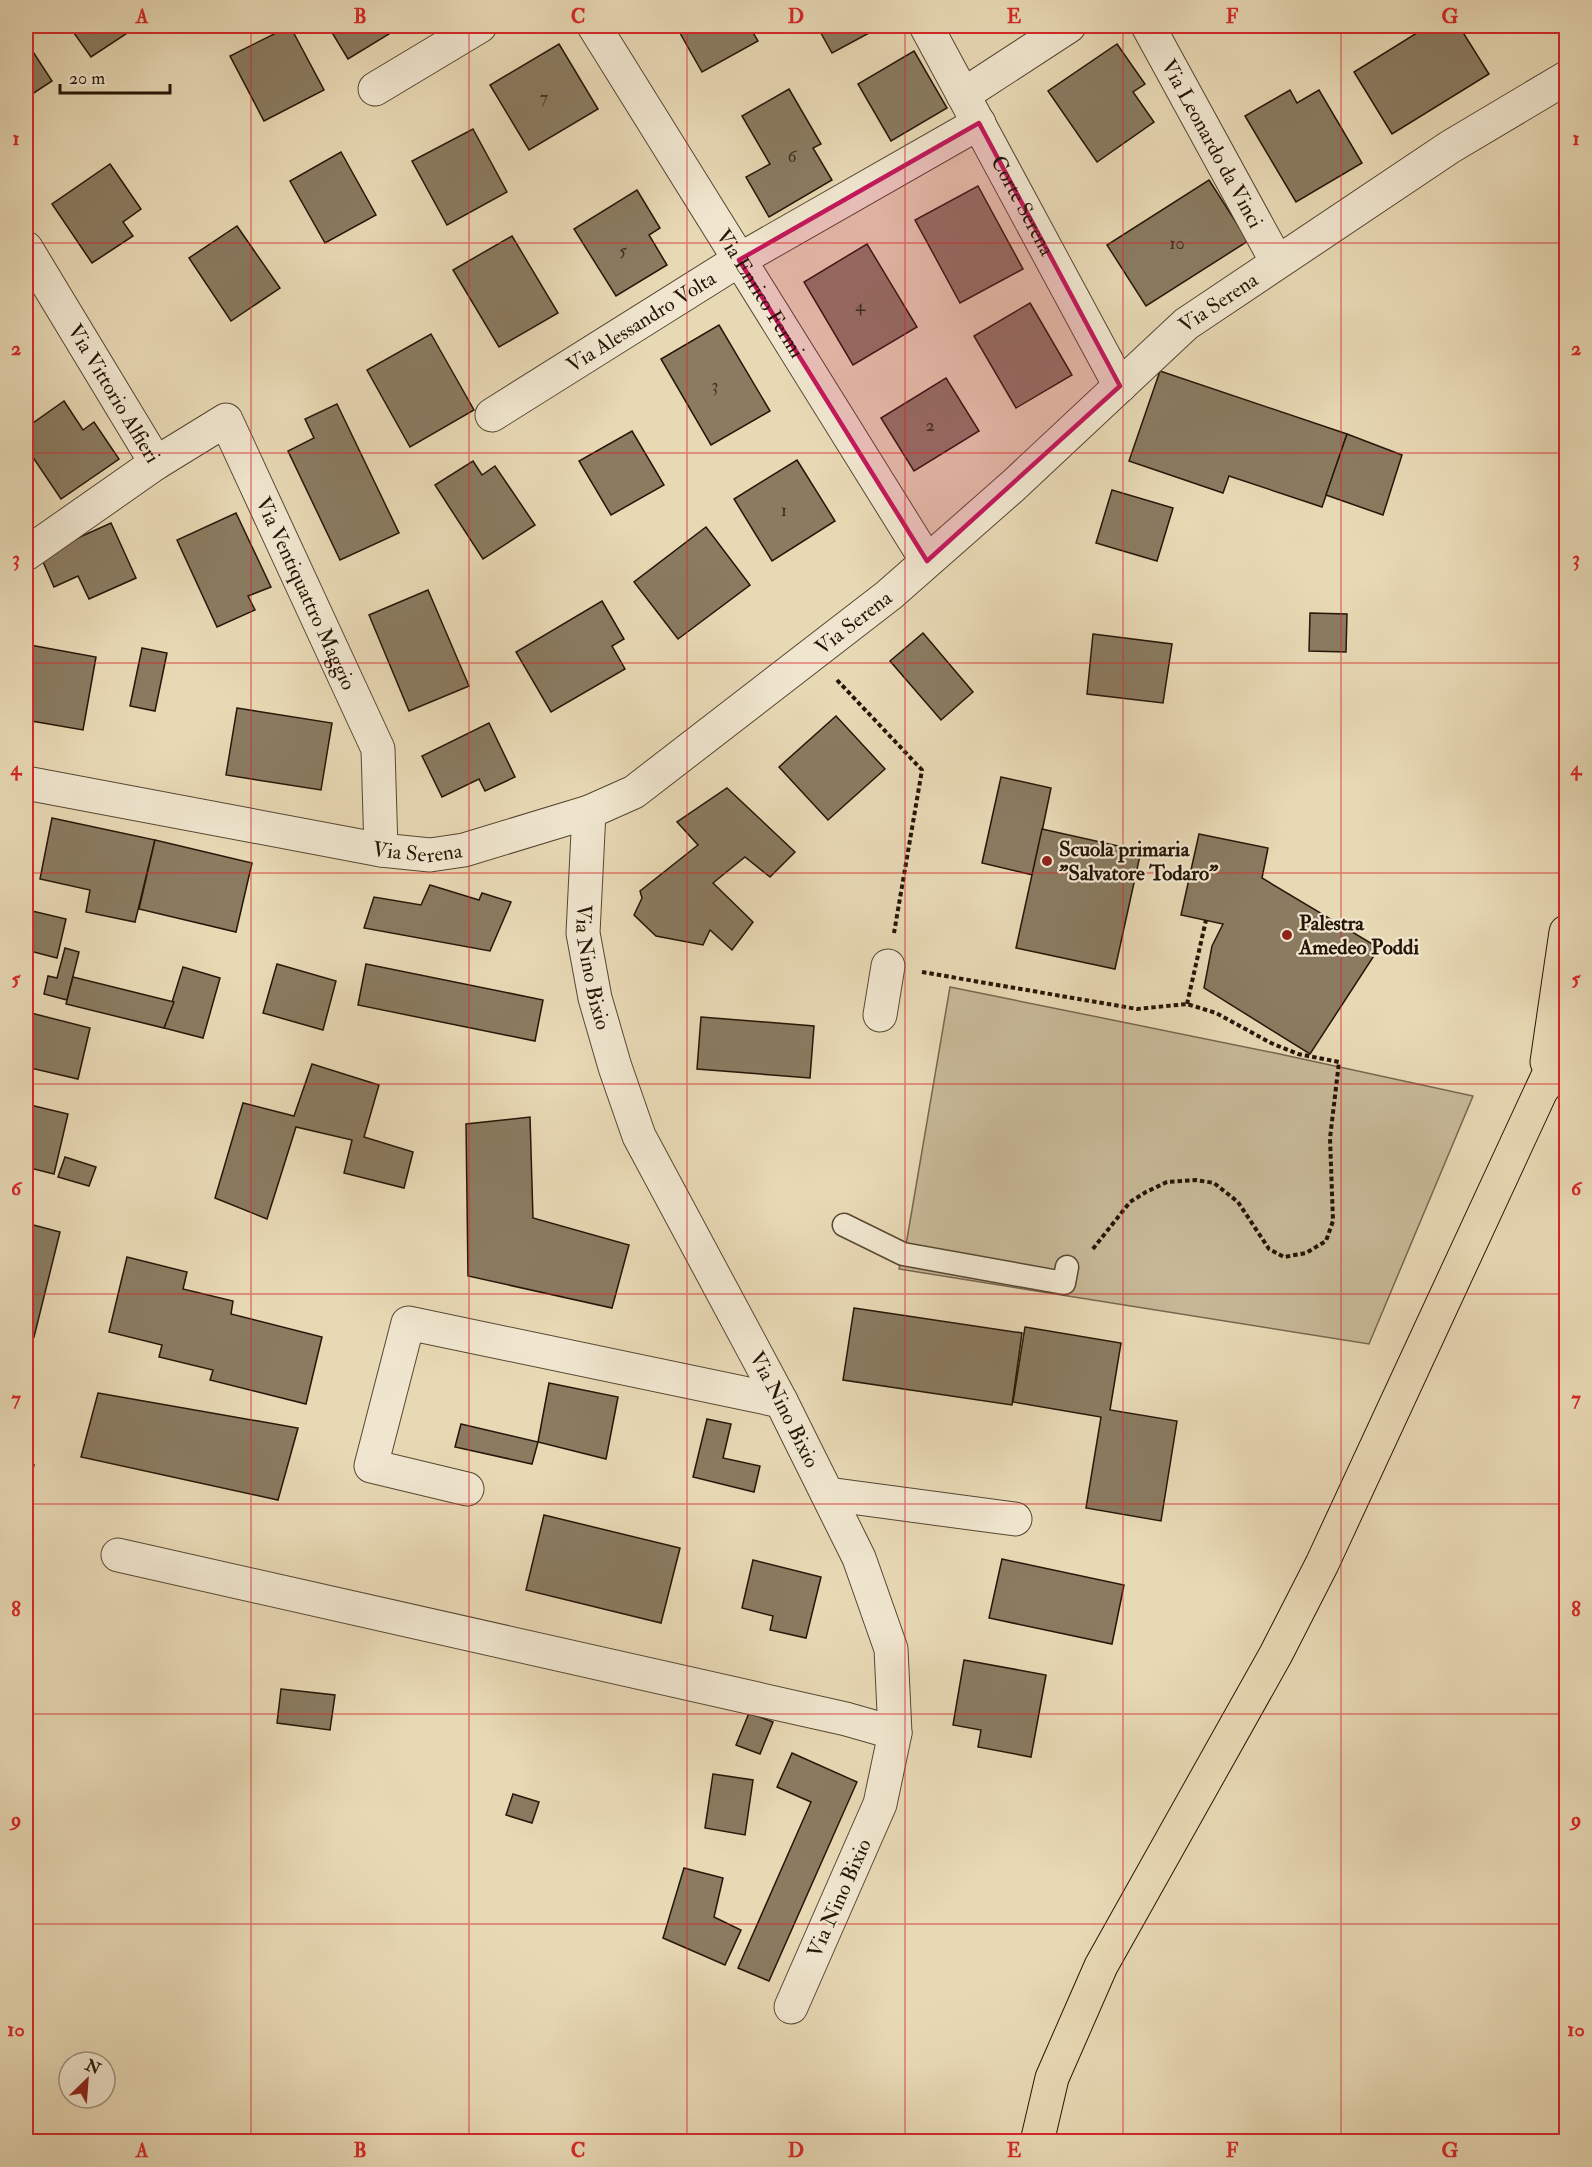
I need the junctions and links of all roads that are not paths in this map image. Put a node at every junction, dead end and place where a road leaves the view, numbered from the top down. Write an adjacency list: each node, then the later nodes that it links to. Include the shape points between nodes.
1 (480, 26): 7 (street)
2 (594, 26): 11 (street, Via Enrico Fermi)
3 (926, 26): 8 (street, Corte Serena)
4 (1070, 26): 8 (street)
5 (1148, 26): 12 (street, Via Leonardo da Vinci)
6 (1566, 78): 12 (street, Via Serena, via 1450,147)
7 (375, 89)
8 (963, 95): 9 (street, Corte Serena)
9 (979, 123): 11 (street, Via Alessandro Volta); 13 (street, Corte Serena)
10 (26, 248): 15 (street, Via Vittorio Alfieri)
11 (739, 260): 14 (street, Via Alessandro Volta); 17 (street, Via Enrico Fermi)
12 (1277, 262): 13 (street, Via Serena, via 1186,324)
13 (1120, 386): 17 (street, Via Serena)
14 (492, 415)
15 (156, 463): 16 (street, Via Vittorio Alfieri); 20 (street, Via Ventiquattro Maggio, via 226,420 378,748)
16 (26, 554)
17 (927, 561): 19 (street, Via Serena, via 813,655 634,792)
18 (26, 783): 20 (street, Via Serena)
19 (589, 812): 20 (street, Via Serena, via 464,850 430,855); 30 (street, Via Nino Bixio, via 583,933 595,998 615,1067 639,1136)
20 (381, 850)
21 (1566, 932): 27 (highway)
22 (888, 966): 23 (street)
23 (880, 1016)
24 (1566, 1037): 27 (highway)
25 (1566, 1046): 27 (highway)
26 (1566, 1061): 27 (highway)
27 (1543, 1088): 37 (highway, via 1322,1564 1276,1654 1101,1966 1052,2078)
28 (844, 1225): 29 (lane, via 903,1254 1064,1283)
29 (1068, 1267)
30 (781, 1401): 31 (street, via 408,1323 371,1466); 32 (street, Via Nino Bixio)
31 (467, 1489)
32 (828, 1494): 33 (street); 35 (street, Via Nino Bixio, via 859,1557 891,1649)
33 (1015, 1519)
34 (118, 1555): 35 (street)
35 (896, 1733): 36 (street, Via Nino Bixio, via 880,1804)
36 (791, 2007)
37 (1037, 2142)

